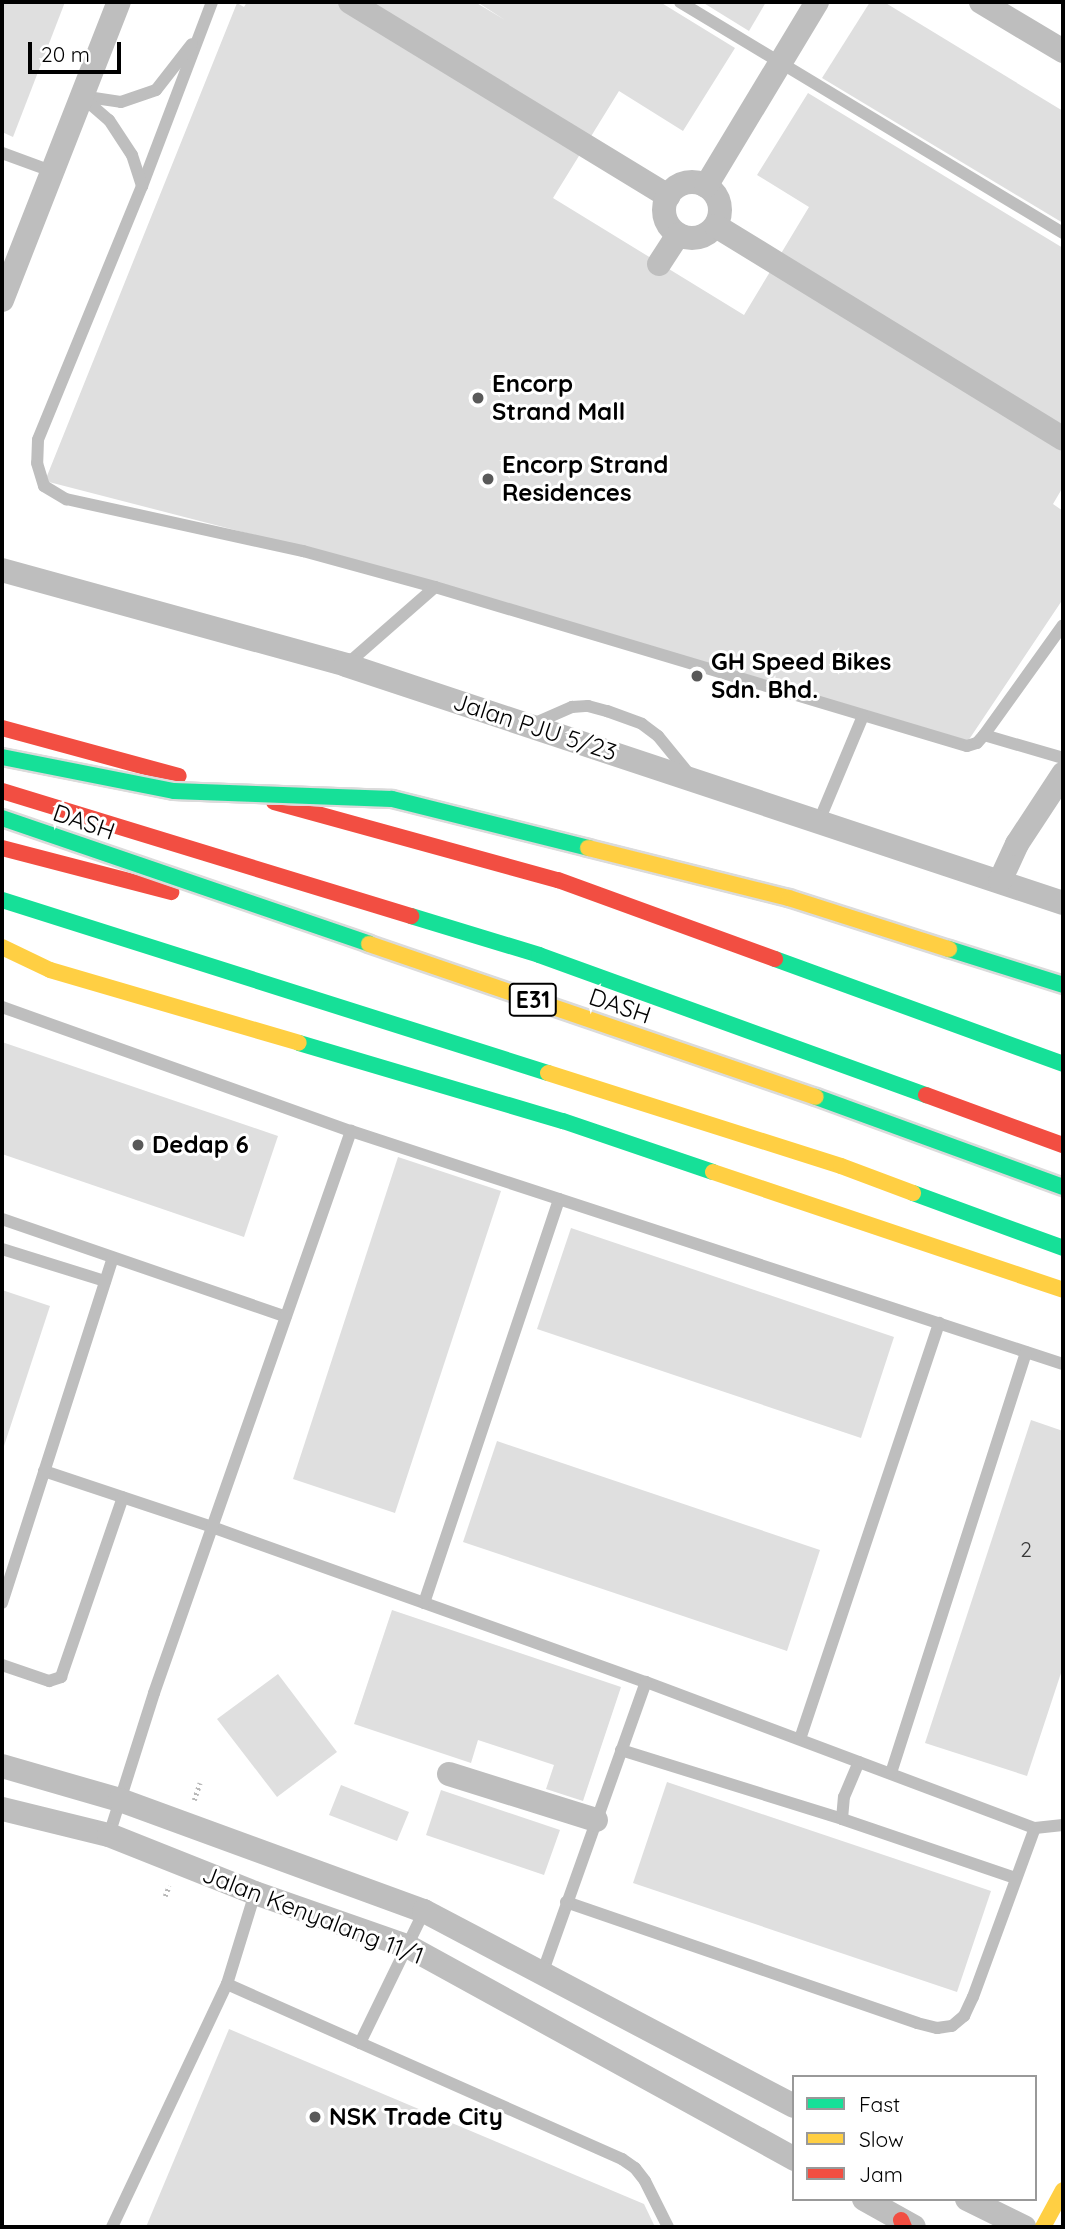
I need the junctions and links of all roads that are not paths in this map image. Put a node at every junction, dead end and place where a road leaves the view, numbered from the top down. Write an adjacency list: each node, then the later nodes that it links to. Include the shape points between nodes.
1 (119, 2): 10 (street)
2 (212, 2): 7 (lane)
3 (350, 2): 15 (street)
4 (680, 2): 9 (lane)
5 (817, 2): 9 (street)
6 (981, 2): 8 (street)
7 (199, 34): 10 (lane, via 156,90 121,102); 13 (lane)
8 (1063, 51)
9 (779, 64): 14 (street); 17 (lane)
10 (80, 96): 12 (street); 13 (lane, via 108,120 132,155)
11 (2, 153): 12 (lane)
12 (51, 172): 20 (street)
13 (142, 186): 23 (lane, via 38,440 37,463 44,486 66,499 303,551)
14 (706, 186): 15 (street, via 689,183); 16 (street, via 718,200)
15 (667, 196): 18 (street, via 666,221)
16 (716, 226): 18 (street, via 694,239); 21 (street)
17 (1063, 233)
18 (678, 235): 19 (street)
19 (659, 264)
20 (2, 300)
21 (1063, 439)
22 (3, 570): 25 (street, Jalan PJU 5/23)
23 (435, 587): 25 (lane); 26 (lane)
24 (1063, 625): 29 (lane)
25 (346, 665): 27 (street, Jalan PJU 5/23)
26 (863, 716): 29 (lane, via 967,746); 36 (lane)
27 (529, 725): 33 (street, Jalan PJU 5/23); 33 (lane, via 572,707 607,711 642,724 658,736)
28 (2, 728): 47 (main road, via 558,880)
29 (984, 735): 31 (lane)
30 (2, 757): 45 (main road, bridge, via 174,791 392,799 789,898)
31 (1063, 758)
32 (1063, 774): 38 (street, via 1017,844)
33 (695, 780): 36 (street, Jalan PJU 5/23)
34 (2, 791): 42 (main road)
35 (2, 818): 50 (main road, DASH / E31, bridge)
36 (819, 821): 38 (street, Jalan PJU 5/23)
37 (2, 848): 44 (main road, via 398,952)
38 (1000, 881): 40 (street, Jalan PJU 5/23)
39 (2, 900): 53 (main road, via 841,1167)
40 (1063, 903)
41 (2, 947): 57 (main road, via 50,970 563,1121)
42 (539, 955): 43 (main road); 49 (main road)
43 (499, 959)
44 (472, 962)
45 (1063, 985)
46 (2, 1007): 48 (lane)
47 (1063, 1064)
48 (351, 1131): 51 (lane); 58 (lane)
49 (1063, 1145)
50 (1063, 1187)
51 (559, 1199): 59 (lane); 65 (lane)
52 (2, 1219): 55 (lane)
53 (1063, 1248)
54 (2, 1249): 56 (lane)
55 (113, 1258): 56 (lane); 58 (lane)
56 (105, 1281): 62 (lane)
57 (1063, 1290)
58 (286, 1317): 64 (lane)
59 (939, 1323): 60 (lane); 69 (lane)
60 (1026, 1352): 61 (lane); 73 (lane)
61 (1063, 1364)
62 (44, 1471): 63 (lane); 66 (lane)
63 (123, 1497): 64 (lane); 67 (lane, via 61,1677 49,1681)
64 (212, 1527): 65 (lane); 75 (lane)
65 (424, 1602): 68 (lane)
66 (2, 1603)
67 (2, 1665)
68 (646, 1682): 69 (lane); 70 (lane)
69 (800, 1739): 71 (lane)
70 (621, 1750): 77 (lane); 78 (lane)
71 (859, 1762): 73 (lane); 77 (lane, via 844,1797)
72 (2, 1766): 75 (street, Jalan Kenyalang 11/1)
73 (891, 1773): 80 (lane)
74 (449, 1774): 78 (street)
75 (120, 1800): 81 (lane); 85 (street, Jalan Kenyalang 11/1)
76 (2, 1809): 81 (street, Jalan Kenyalang 11/1)
77 (842, 1819): 82 (lane)
78 (596, 1821): 84 (lane)
79 (1063, 1825): 80 (lane)
80 (1035, 1828): 82 (lane)
81 (109, 1835): 83 (street, Jalan Kenyalang 11/1)
82 (1015, 1878): 84 (lane, via 964,2016 952,2026 937,2028)
83 (255, 1893): 86 (street, Jalan Kenyalang 11/1); 88 (lane)
84 (566, 1902): 87 (lane)
85 (425, 1911): 86 (lane); 87 (street, Jalan Kenyalang 11/1)
86 (409, 1947): 89 (lane); 91 (street, Jalan Kenyalang 11/1)
87 (543, 1971): 90 (street, Jalan Kenyalang 11/1)
88 (227, 1984): 89 (lane); 96 (lane)
89 (360, 2043): 97 (lane, via 622,2158 645,2180)
90 (792, 2105)
91 (792, 2158)
92 (1063, 2190): 99 (main road)
93 (867, 2201): 95 (street)
94 (971, 2201): 98 (street)
95 (907, 2225)
96 (112, 2227)
97 (668, 2227)
98 (1024, 2227)
99 (1043, 2227)

